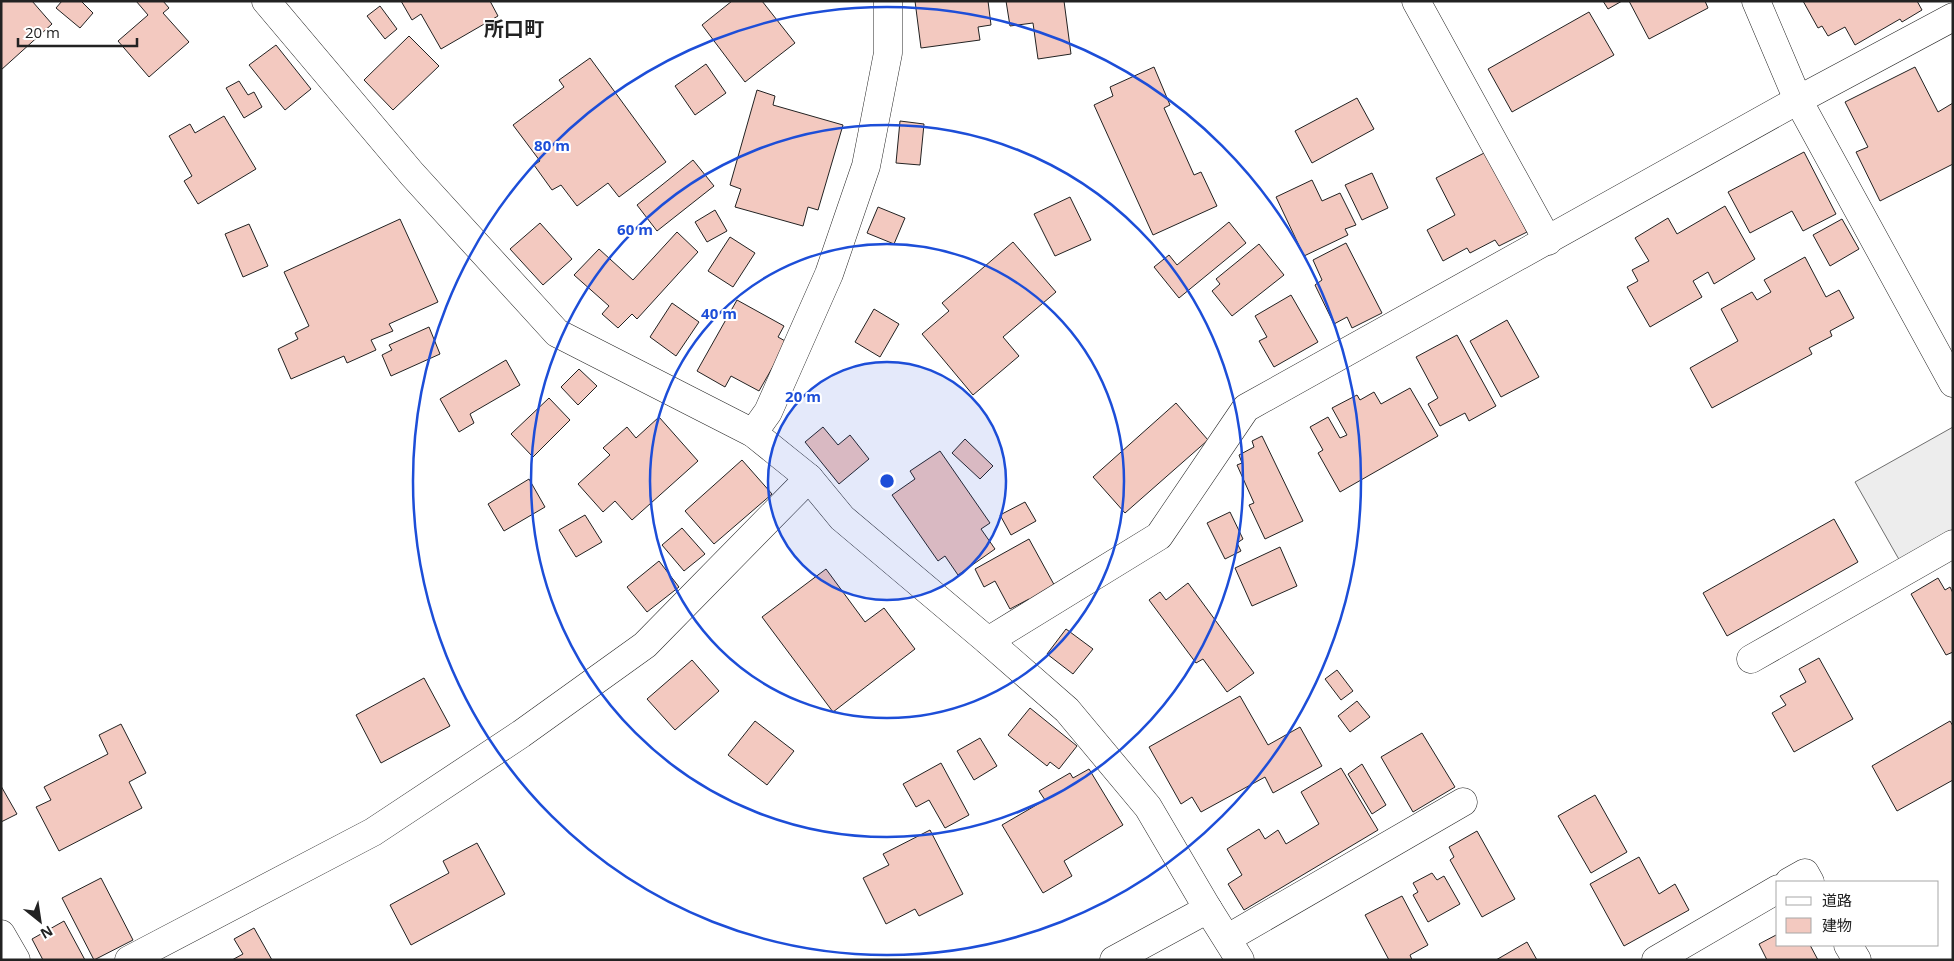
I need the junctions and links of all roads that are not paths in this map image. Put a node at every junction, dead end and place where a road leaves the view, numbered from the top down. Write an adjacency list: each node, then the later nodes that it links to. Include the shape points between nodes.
1 (266, 1): 9 (street, via 412,174 557,333)
2 (888, 1): 9 (street, via 888,52 866,166 829,274 768,412)
3 (1416, 1): 7 (street)
4 (1756, 1): 6 (street)
5 (1953, 17): 6 (street)
6 (1798, 100): 7 (street); 8 (street)
7 (1548, 241): 12 (street, via 1246,408 1159,536)
8 (1953, 383)
9 (753, 433): 10 (street)
10 (809, 478): 12 (street, via 842,518); 23 (street, via 645,645 521,734 373,832)
11 (1953, 544): 13 (street)
12 (988, 641): 18 (street, via 1067,710 1148,807)
13 (1751, 659)
14 (1463, 802): 21 (street)
15 (1791, 881): 16 (street, via 1805,873)
16 (1809, 881)
17 (1776, 890): 25 (street)
18 (1208, 909): 21 (street); 24 (street)
19 (1, 934): 22 (street)
20 (1849, 946): 26 (street)
21 (1234, 949)
22 (16, 960)
23 (129, 960)
24 (1114, 960)
25 (1656, 960)
26 (1857, 960)

